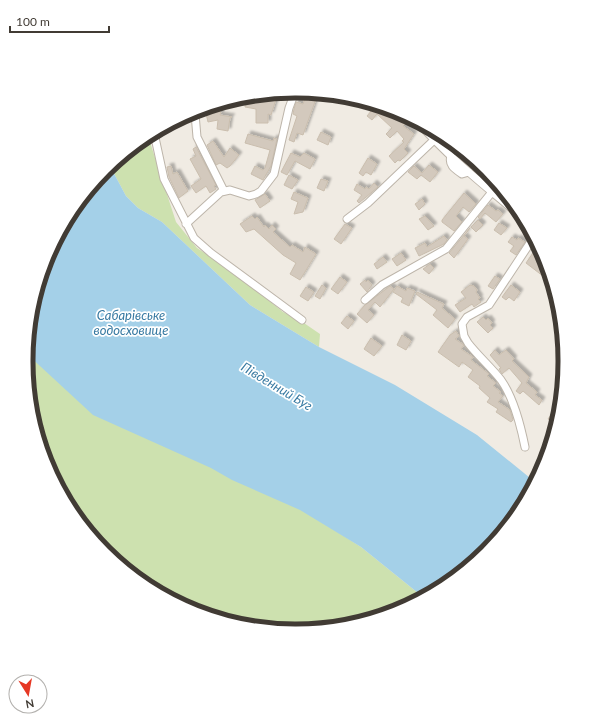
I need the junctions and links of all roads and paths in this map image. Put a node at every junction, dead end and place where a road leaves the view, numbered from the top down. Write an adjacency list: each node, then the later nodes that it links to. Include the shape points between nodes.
1 (293, 98): 8 (street, via 274,174 256,194 249,196 230,190)
2 (195, 118): 8 (street, via 197,137)
3 (431, 137): 5 (street)
4 (155, 140): 12 (street, via 164,179)
5 (434, 140): 7 (street); 11 (street, via 368,203)
6 (441, 143): 7 (street)
7 (443, 148): 9 (street)
8 (224, 191): 12 (street)
9 (492, 192): 10 (street); 14 (street, via 446,249 382,285)
10 (506, 204)
11 (347, 219)
12 (186, 224): 15 (street, via 194,238 211,253)
13 (530, 243): 16 (street, via 489,305 467,317 462,324 468,343 506,388 522,430)
14 (365, 300)
15 (302, 320)
16 (525, 447)

